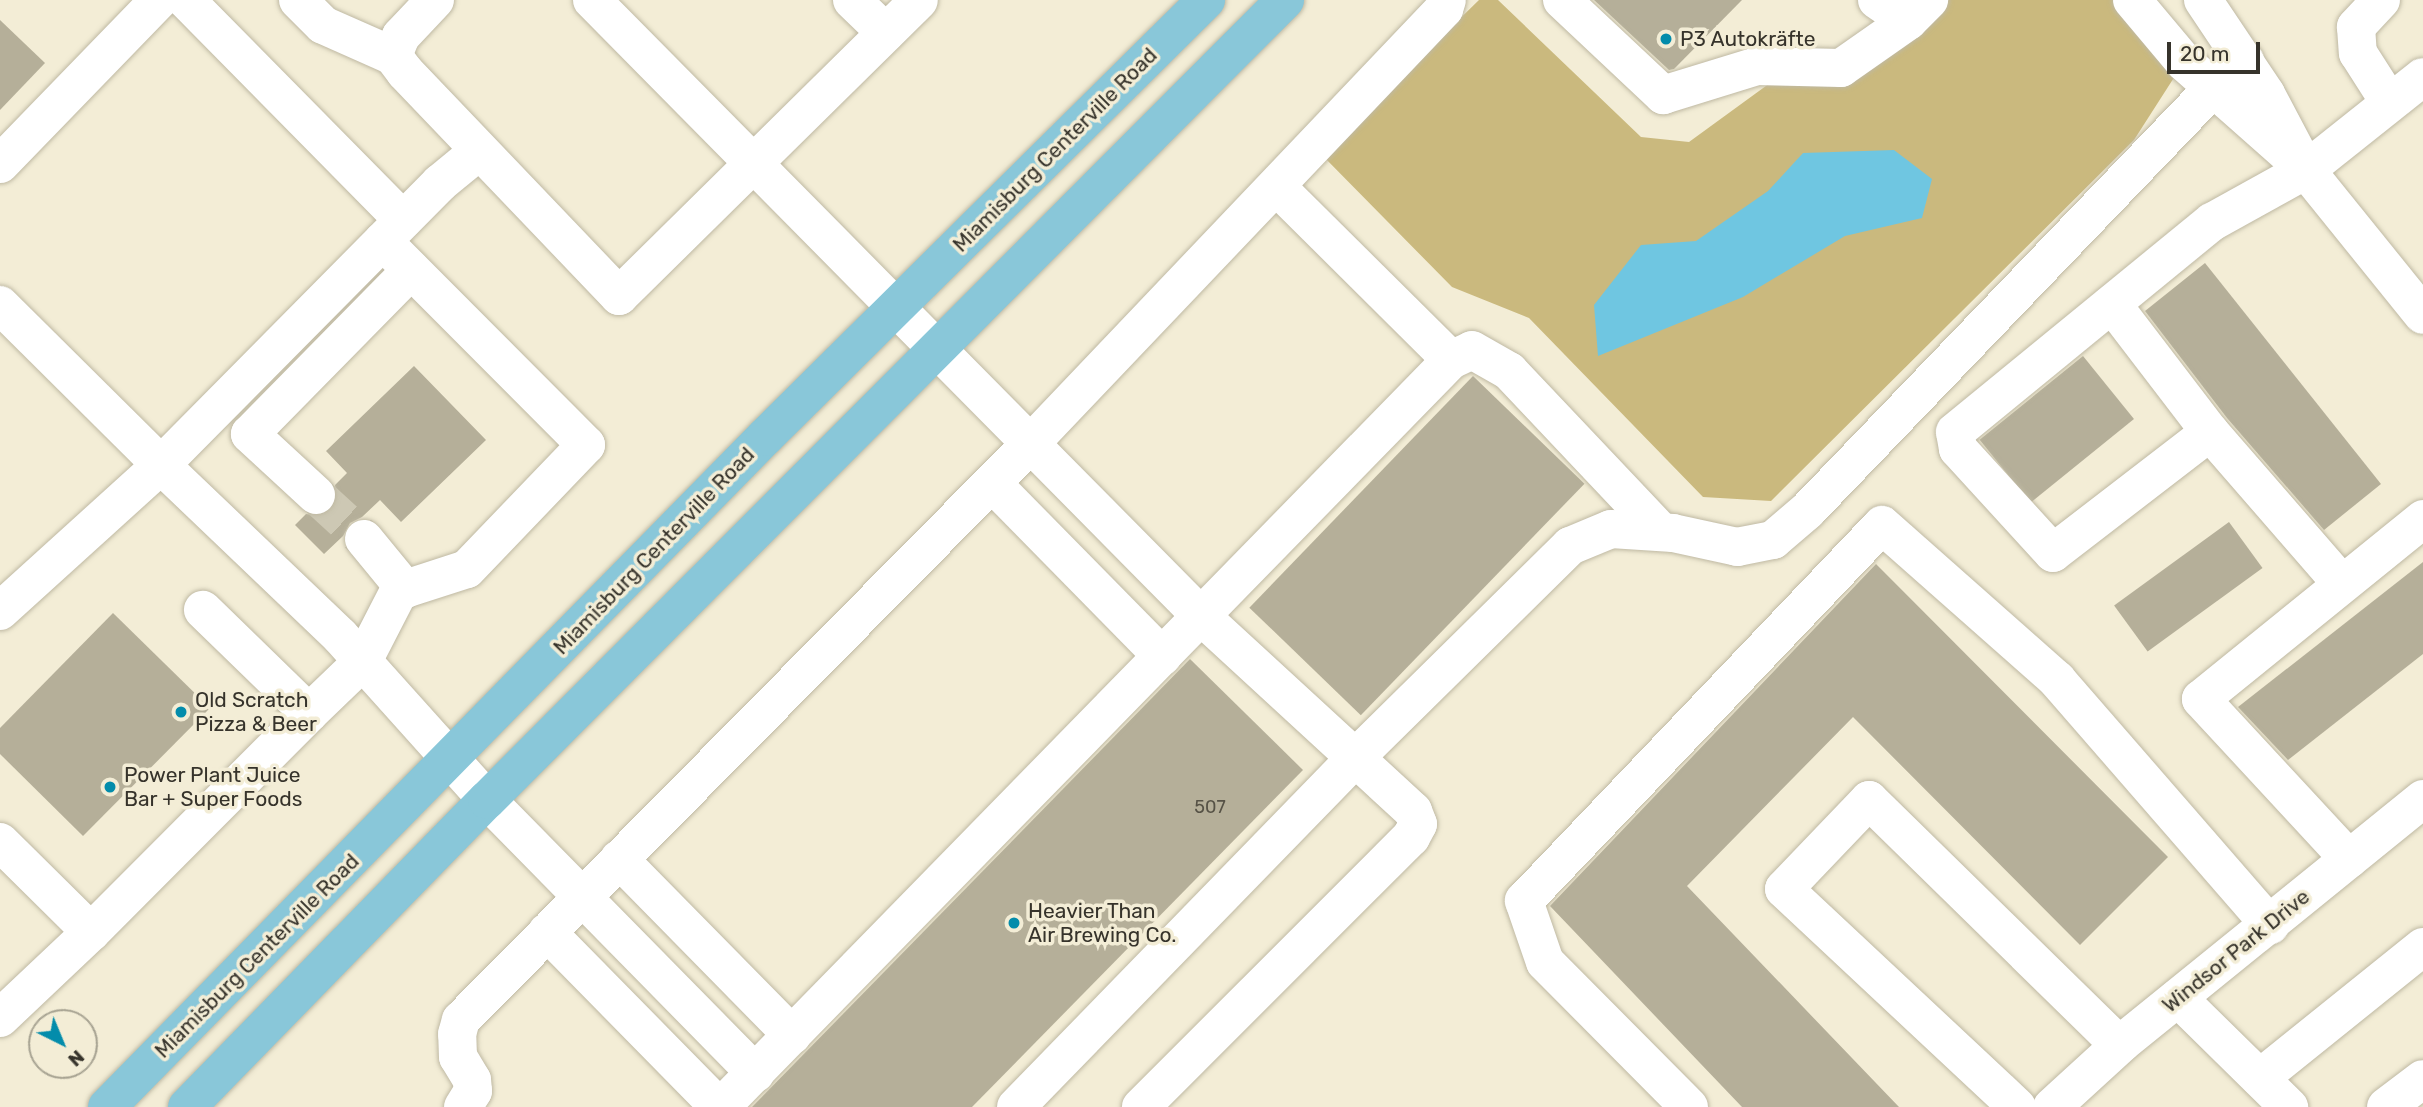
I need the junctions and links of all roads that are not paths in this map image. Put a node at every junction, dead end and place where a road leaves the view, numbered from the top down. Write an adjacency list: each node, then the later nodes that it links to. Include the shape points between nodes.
1 (159, 0): 24 (street)
2 (186, 0): 28 (street)
3 (298, 0): 18 (street, via 323,25)
4 (435, 0): 18 (street, via 401,36)
5 (592, 0): 25 (street)
6 (852, 0): 17 (street)
7 (919, 0): 17 (street)
8 (1206, 0): 32 (main road, Miamisburg Centerville Road)
9 (1285, 0): 34 (main road)
10 (1447, 0): 27 (street, via 1444,9)
11 (1562, 0): 16 (street, via 1663,95 1757,66 1841,68)
12 (1877, 0): 16 (street)
13 (2133, 0): 21 (street, via 2184,62)
14 (2203, 0): 19 (street)
15 (2381, 0): 22 (street, via 2356,27 2358,53)
16 (1919, 10)
17 (886, 33): 25 (street)
18 (393, 56): 23 (street)
19 (2245, 61): 21 (street); 26 (street)
20 (2423, 77): 22 (street)
21 (2213, 88): 26 (street); 42 (street, via 1807,511 1773,540 1737,547)
22 (2390, 103): 26 (street)
23 (479, 151): 25 (street, via 620,296); 28 (street)
24 (0, 164)
25 (754, 164): 32 (street)
26 (2306, 170): 30 (street, via 2212,222); 33 (street)
27 (1277, 187): 35 (street); 37 (street)
28 (393, 230): 29 (street); 38 (street)
29 (411, 270): 40 (street, via 250,434); 45 (street, via 586,445 467,569)
30 (2112, 304): 36 (street); 36 (street, via 1955,432 1958,449 2053,553)
31 (0, 305): 38 (street)
32 (896, 309): 34 (street); 53 (main road, Miamisburg Centerville Road)
33 (2423, 315)
34 (937, 352): 37 (street); 55 (main road)
35 (1451, 360): 42 (street, via 1472,350 1509,371); 48 (street)
36 (2210, 432): 44 (street)
37 (1030, 444): 39 (street); 48 (street)
38 (161, 465): 47 (street); 50 (street)
39 (992, 483): 49 (street); 57 (street)
40 (316, 495)
41 (2423, 520): 44 (street)
42 (1661, 532): 52 (street, via 1611,529 1570,546)
43 (364, 539): 45 (street)
44 (2342, 584): 58 (street, via 2201,699)
45 (405, 589): 50 (street, via 399,591)
46 (202, 610): 51 (street)
47 (0, 611)
48 (1201, 615): 49 (street); 52 (street)
49 (1162, 656): 66 (street)
50 (363, 661): 51 (street); 53 (street)
51 (309, 713): 61 (street)
52 (1355, 758): 75 (street); 76 (street, via 1413,811 1418,824 1411,838)
53 (450, 760): 55 (street); 71 (main road, Miamisburg Centerville Road)
54 (2423, 799): 58 (street, Windsor Park Drive)
55 (487, 800): 59 (street); 72 (main road)
56 (0, 842): 61 (street)
57 (619, 859): 59 (street); 66 (street)
58 (2350, 859): 60 (street, Windsor Park Drive)
59 (583, 896): 62 (street); 68 (street)
60 (2270, 925): 64 (street, Windsor Park Drive); 77 (street, via 2057,680 1882,525 1524,901 1545,962)
61 (91, 932): 65 (street)
62 (547, 932): 73 (street, via 461,1020 458,1057 472,1080 473,1091); 74 (street)
63 (2423, 947): 69 (street)
64 (2178, 998): 67 (street, Windsor Park Drive); 69 (street)
65 (0, 1018)
66 (792, 1035): 68 (street)
67 (2119, 1045): 78 (street, via 1869,800 1784,889); 79 (street, Windsor Park Drive)
68 (755, 1073): 74 (street)
69 (2260, 1079): 80 (street)
70 (2423, 1079): 81 (street)
71 (107, 1107)
72 (187, 1107)
73 (463, 1107)
74 (720, 1107)
75 (1016, 1107)
76 (1141, 1107)
77 (1689, 1107)
78 (2017, 1107)
79 (2052, 1107)
80 (2289, 1107)
81 (2386, 1107)

